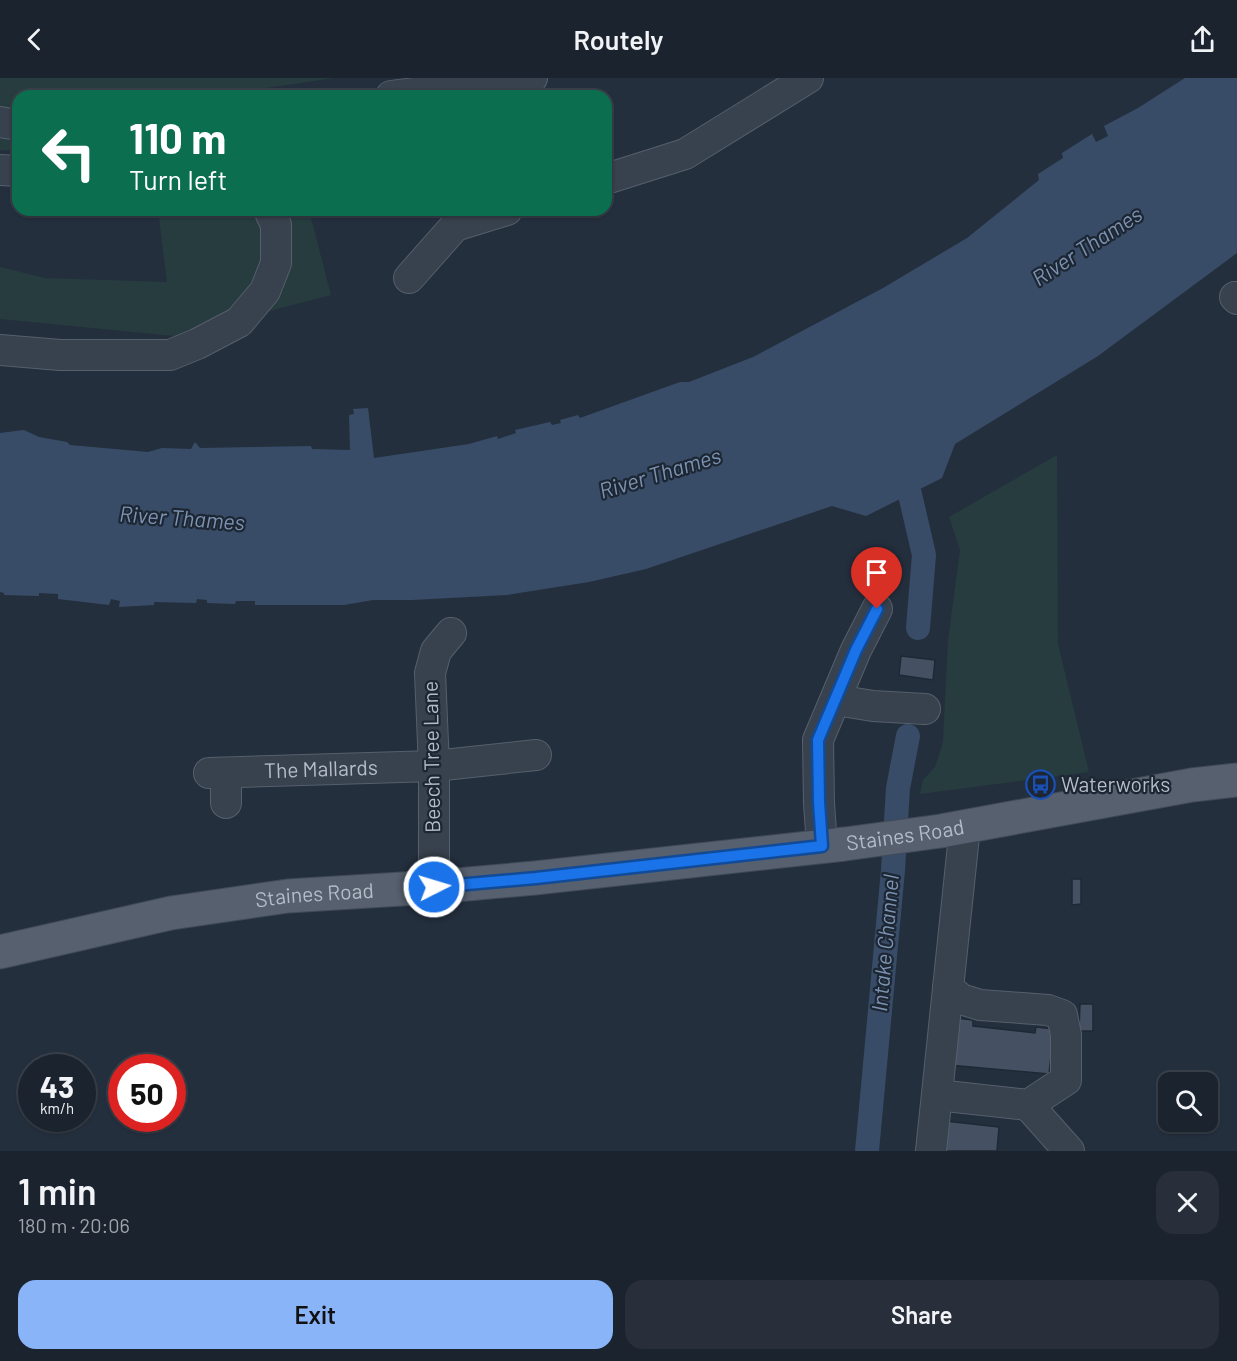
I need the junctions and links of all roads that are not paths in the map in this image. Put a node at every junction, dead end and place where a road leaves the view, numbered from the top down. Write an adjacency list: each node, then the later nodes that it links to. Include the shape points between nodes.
1 (532, 78): 3 (street)
2 (808, 78): 4 (street, via 685,154)
3 (442, 90)
4 (612, 177)
5 (272, 216): 8 (street, via 276,225 276,263 265,291 239,322 197,344 170,356)
6 (488, 216): 7 (street, via 455,226)
7 (410, 278)
8 (0, 350)
9 (877, 609): 11 (street)
10 (451, 633): 14 (street, Beech Tree Lane, via 436,651 430,673)
11 (836, 700): 12 (street); 18 (street, via 818,740 819,802)
12 (925, 709)
13 (536, 755): 14 (street, The Mallards)
14 (434, 766): 16 (street, The Mallards, via 217,773); 19 (street, Beech Tree Lane)
15 (1237, 780): 17 (main road, Staines Road)
16 (226, 803)
17 (953, 829): 18 (main road, Staines Road); 21 (street)
18 (834, 845): 19 (main road, Staines Road)
19 (434, 887): 20 (main road, Staines Road, via 288,896 171,913)
20 (0, 952)
21 (948, 988): 22 (street); 23 (street, via 962,999 980,1005 1048,1010 1062,1015 1066,1080)
22 (937, 1095): 23 (street); 24 (street)
23 (1028, 1106): 25 (street)
24 (931, 1151)
25 (1069, 1151)

